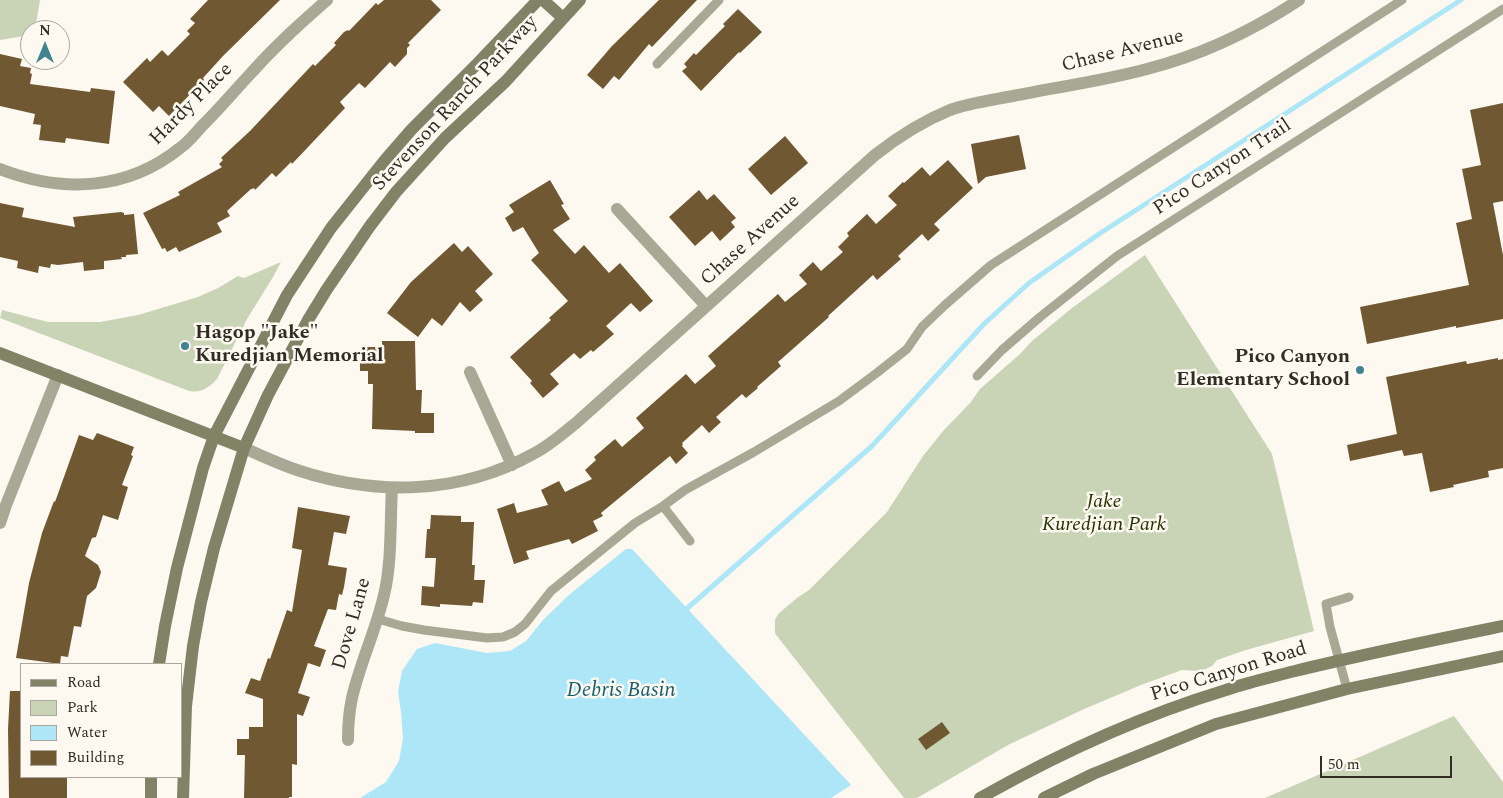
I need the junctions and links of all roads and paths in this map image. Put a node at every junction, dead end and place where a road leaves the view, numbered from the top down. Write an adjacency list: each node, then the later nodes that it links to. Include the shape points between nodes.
1 (327, 0): 11 (street, Hardy Place, via 275,46 181,148 142,172 117,180 60,184)
2 (538, 0): 18 (main road, Stevenson Ranch Parkway, via 412,129 331,228 287,295)
3 (543, 0): 9 (main road)
4 (580, 0): 9 (main road, Stevenson Ranch Parkway)
5 (719, 0): 10 (lane)
6 (1299, 0): 13 (street, Chase Avenue, via 1250,29 1179,60 1146,70 980,102 924,122 875,155)
7 (1402, 0): 22 (lane, via 991,265 922,327 907,349 839,401)
8 (1503, 9): 17 (lane, Pico Canyon Trail, via 1117,256 1040,317)
9 (563, 18): 19 (main road, Stevenson Ranch Parkway, via 506,81 445,138 370,226 308,320)
10 (657, 64)
11 (0, 169)
12 (617, 209): 13 (street)
13 (706, 306): 20 (street, Chase Avenue, via 576,423 534,454)
14 (0, 352): 16 (main road)
15 (470, 372): 20 (street)
16 (58, 375): 18 (main road); 23 (street)
17 (977, 376)
18 (214, 436): 19 (main road); 30 (main road, Stevenson Ranch Parkway, via 177,568)
19 (244, 448): 21 (street, Chase Avenue, via 274,462 335,481); 35 (main road, Stevenson Ranch Parkway, via 200,602 186,706)
20 (512, 465): 21 (street, Chase Avenue, via 452,484)
21 (392, 488): 26 (street, Dove Lane, via 388,568)
22 (663, 506): 24 (lane); 26 (lane, via 635,523 550,591 525,624 503,637 424,630)
23 (0, 523)
24 (690, 541)
25 (1349, 597): 29 (lane, via 1326,604)
26 (378, 619): 32 (street, Dove Lane, via 358,675 348,720)
27 (1503, 626): 29 (main road, Pico Canyon Road)
28 (1503, 656): 31 (main road)
29 (1339, 660): 31 (lane); 36 (main road, Pico Canyon Road, via 1242,685 1160,713 1095,738)
30 (159, 663)
31 (1347, 689): 37 (main road, via 1216,724 1093,774)
32 (348, 740)
33 (151, 778): 34 (main road)
34 (152, 798)
35 (183, 798)
36 (980, 798)
37 (1044, 798)

